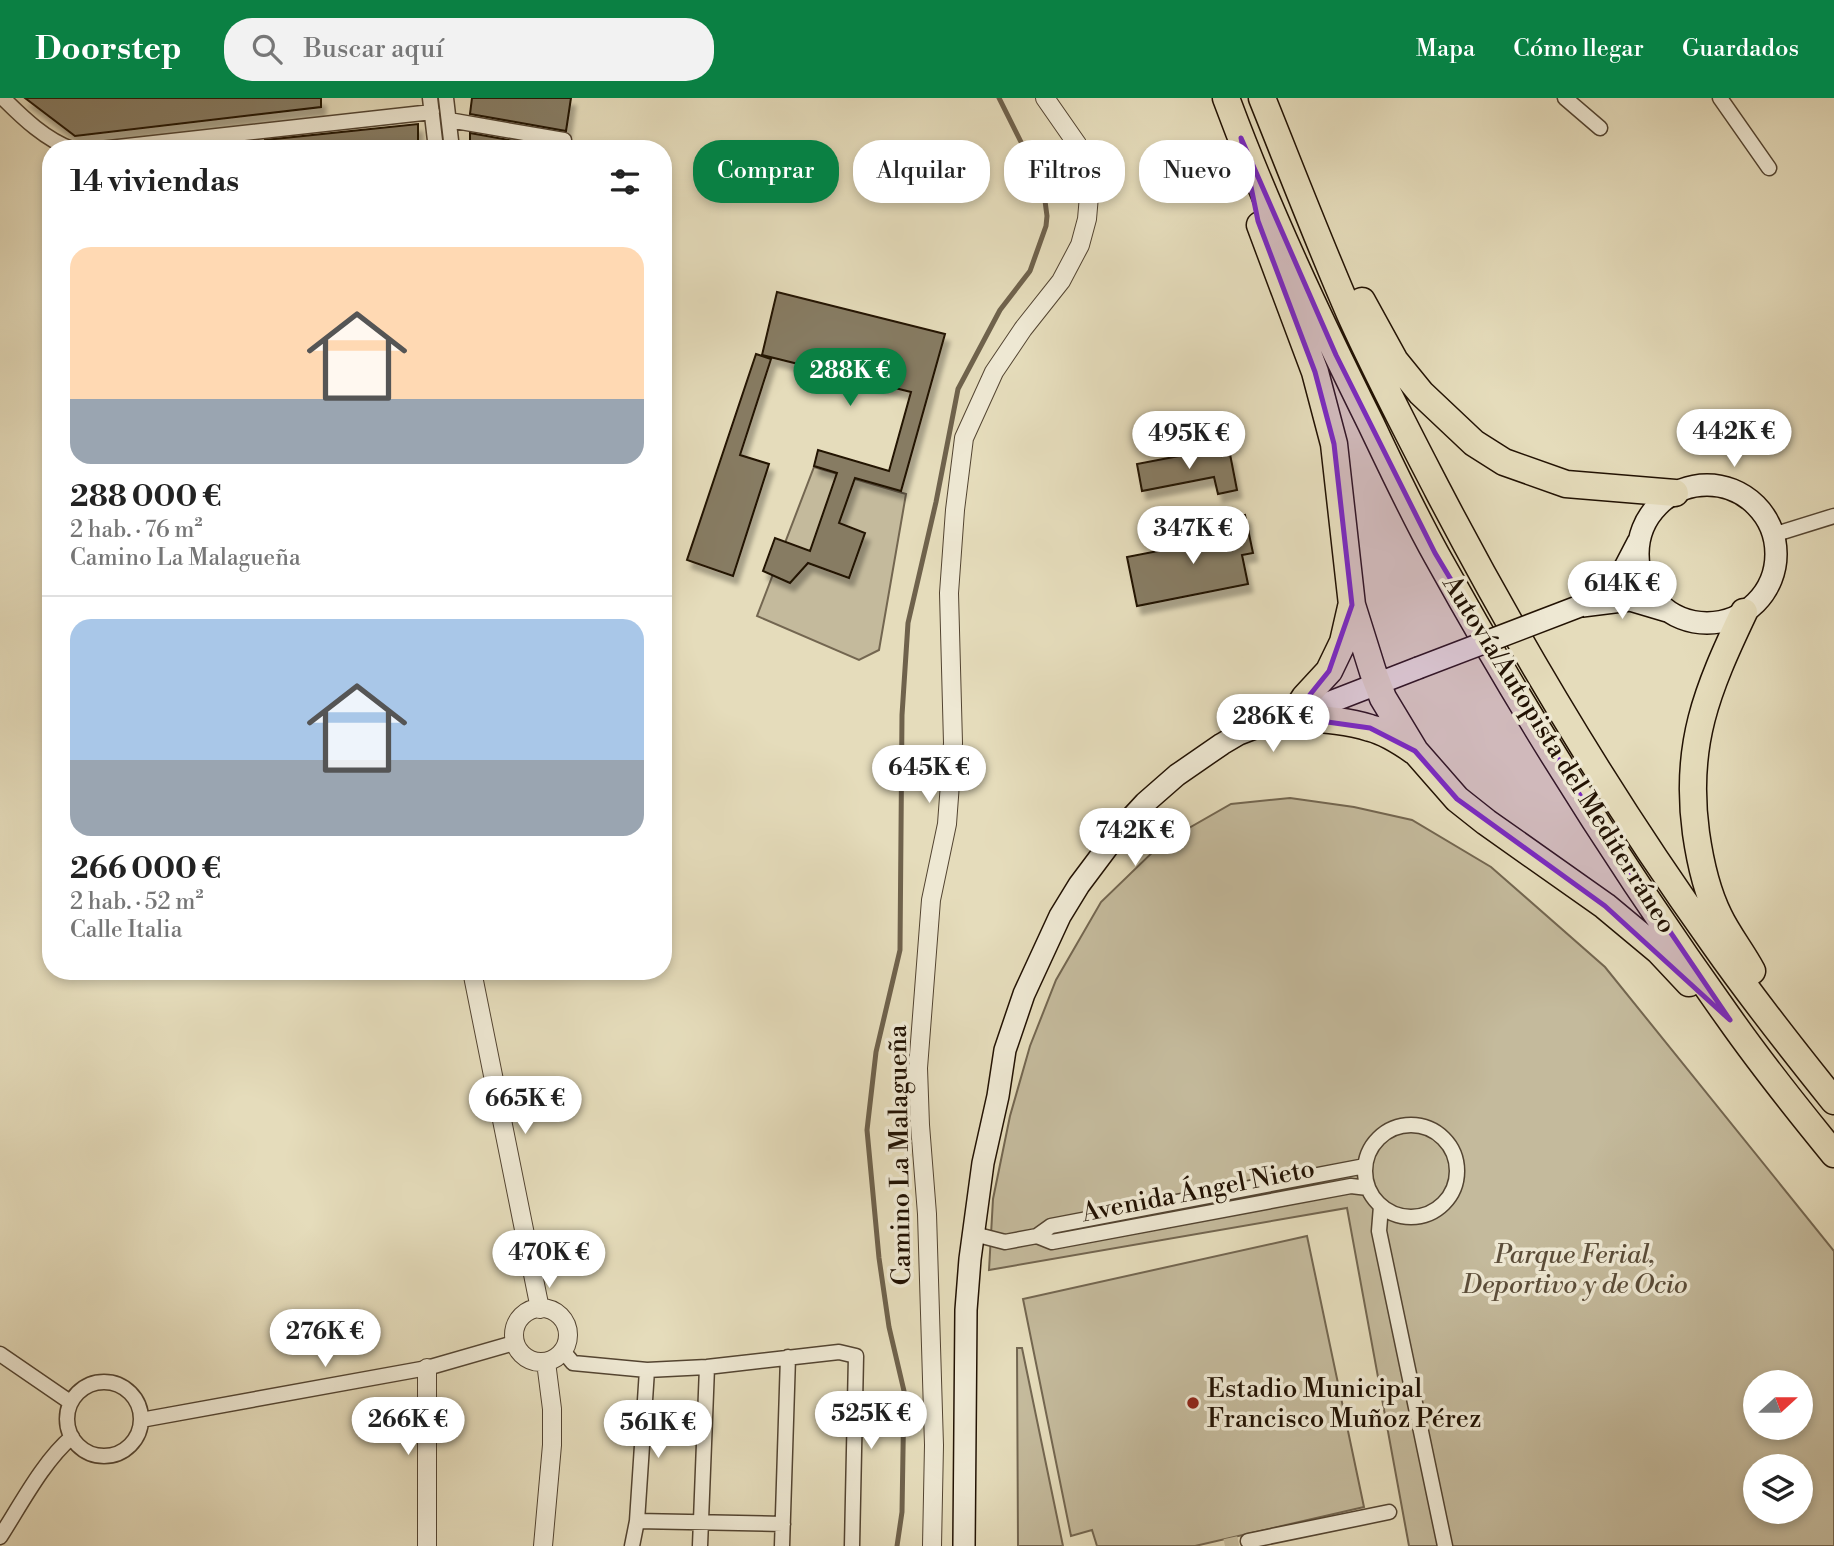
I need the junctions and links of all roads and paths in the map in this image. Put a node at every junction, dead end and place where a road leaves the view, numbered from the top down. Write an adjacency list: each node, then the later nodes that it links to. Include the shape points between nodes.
1 (3, 98): 13 (street)
2 (446, 98): 9 (street)
3 (1045, 98): 67 (street, Camino La Malagueña, via 1077,144 1088,171 1087,219 1080,245 1061,281 994,372 964,438 955,510 949,593 953,743 947,824 931,900 918,1068 934,1445)
4 (1226, 98): 12 (highway, Autovía/Autopista del Mediterráneo)
5 (1262, 98): 21 (highway, Autovía/Autopista del Mediterráneo)
6 (1564, 98): 10 (street)
7 (1720, 98): 20 (street)
8 (431, 105): 11 (street); 16 (street); 17 (street, via 442,123)
9 (449, 120): 18 (street); 19 (street)
10 (1600, 128)
11 (232, 133): 14 (street); 15 (street)
12 (1241, 138): 26 (highway, via 1258,221 1315,372 1334,444); 34 (highway, Autovía/Autopista del Mediterráneo, via 1336,355 1435,553 1599,827)
13 (53, 140)
14 (174, 140)
15 (232, 140)
16 (435, 140)
17 (443, 140)
18 (451, 140)
19 (564, 140)
20 (1769, 168)
21 (1318, 235): 22 (highway, via 1368,310 1395,361 1474,443 1504,462 1566,484); 35 (highway, Autovía/Autopista del Mediterráneo, via 1404,425 1544,684 1672,884)
22 (1675, 492): 24 (main road, via 1714,485 1734,491 1751,501); 25 (main road, via 1658,505)
23 (1834, 516): 24 (street)
24 (1773, 535): 29 (main road, via 1773,573 1762,595)
25 (1639, 540): 27 (main road, via 1618,577); 28 (main road, via 1643,580)
26 (1352, 605): 30 (highway); 31 (highway, via 1343,642 1329,671)
27 (1580, 606): 28 (main road, via 1630,600); 30 (main road, bridge)
28 (1668, 611): 29 (main road, via 1706,623 1726,621)
29 (1744, 612): 35 (highway, via 1704,706 1695,746 1694,814 1712,900)
30 (1377, 683): 31 (main road); 32 (highway)
31 (1292, 717): 32 (highway, via 1370,728); 41 (main road, via 1187,783 1147,819 1083,904 1042,983 998,1096)
32 (1415, 751): 34 (highway, via 1457,799 1605,905)
33 (474, 980): 43 (street)
34 (1730, 1020): 37 (highway, Autovía/Autopista del Mediterráneo)
35 (1778, 1030): 36 (highway, Autovía/Autopista del Mediterráneo)
36 (1834, 1101)
37 (1834, 1154)
38 (1365, 1166): 39 (street); 40 (street, via 1377,1139 1404,1125 1433,1130 1453,1152 1456,1182 1439,1208 1410,1217); 42 (street, Avenida Ángel Nieto, via 1051,1226)
39 (1368, 1188): 40 (street); 42 (street, Avenida Ángel Nieto, via 1351,1186 1052,1242)
40 (1381, 1206): 69 (street, via 1379,1231)
41 (974, 1234): 42 (street, Avenida Ángel Nieto, via 1005,1242); 68 (main road, via 966,1310)
42 (1037, 1236)
43 (540, 1309): 44 (street, via 524,1314 517,1322); 45 (street, via 555,1312 563,1320 567,1341)
44 (514, 1343): 48 (street, via 526,1359); 50 (street)
45 (563, 1351): 48 (street); 51 (street, via 573,1363)
46 (0, 1354): 52 (street)
47 (788, 1357): 49 (street); 58 (street); 66 (street, via 839,1352 856,1356)
48 (546, 1362): 62 (street, via 552,1445)
49 (707, 1367): 51 (street); 57 (street)
50 (427, 1368): 53 (street); 61 (street)
51 (647, 1370): 56 (street)
52 (70, 1402): 53 (street, via 91,1384 119,1385 131,1394); 54 (street, via 67,1420)
53 (141, 1420): 54 (street, via 132,1442 112,1455 89,1453)
54 (72, 1437): 59 (street, via 40,1475)
55 (1390, 1512): 60 (street)
56 (637, 1521): 57 (street); 63 (street)
57 (702, 1522): 58 (street); 64 (street)
58 (783, 1524): 65 (street)
59 (0, 1537)
60 (1248, 1541)
61 (427, 1546)
62 (543, 1546)
63 (632, 1546)
64 (700, 1546)
65 (782, 1546)
66 (852, 1546)
67 (932, 1546)
68 (964, 1546)
69 (1445, 1546)

